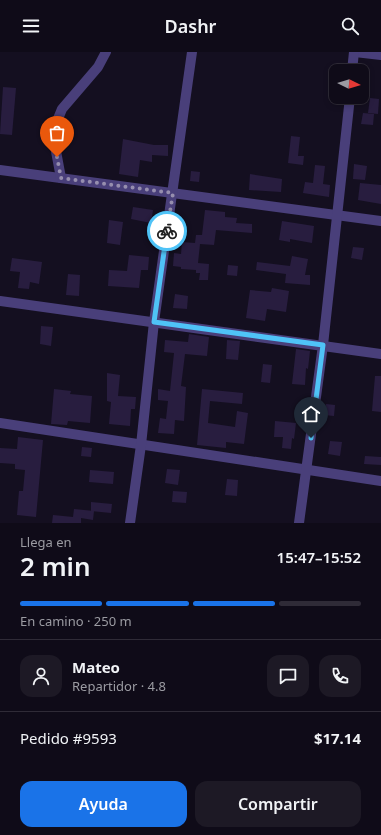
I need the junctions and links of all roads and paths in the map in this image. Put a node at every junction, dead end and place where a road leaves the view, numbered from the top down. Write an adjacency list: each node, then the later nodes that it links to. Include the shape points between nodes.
1 (106, 52): 8 (street, via 98,67 62,109 54,131 54,146)
2 (192, 52): 9 (street)
3 (355, 52): 4 (street); 5 (street)
4 (381, 55)
5 (353, 64)
6 (349, 104): 10 (street)
7 (0, 170): 8 (street)
8 (61, 178): 9 (street)
9 (173, 193): 10 (street); 13 (street)
10 (338, 215): 11 (street); 14 (street)
11 (381, 221)
12 (0, 301): 13 (street)
13 (154, 322): 14 (street); 17 (street)
14 (323, 345): 15 (street); 18 (street)
15 (381, 354)
16 (0, 423): 17 (street)
17 (141, 445): 18 (street); 20 (street)
18 (307, 470): 19 (street); 21 (street)
19 (381, 481)
20 (130, 523)
21 (299, 523)

